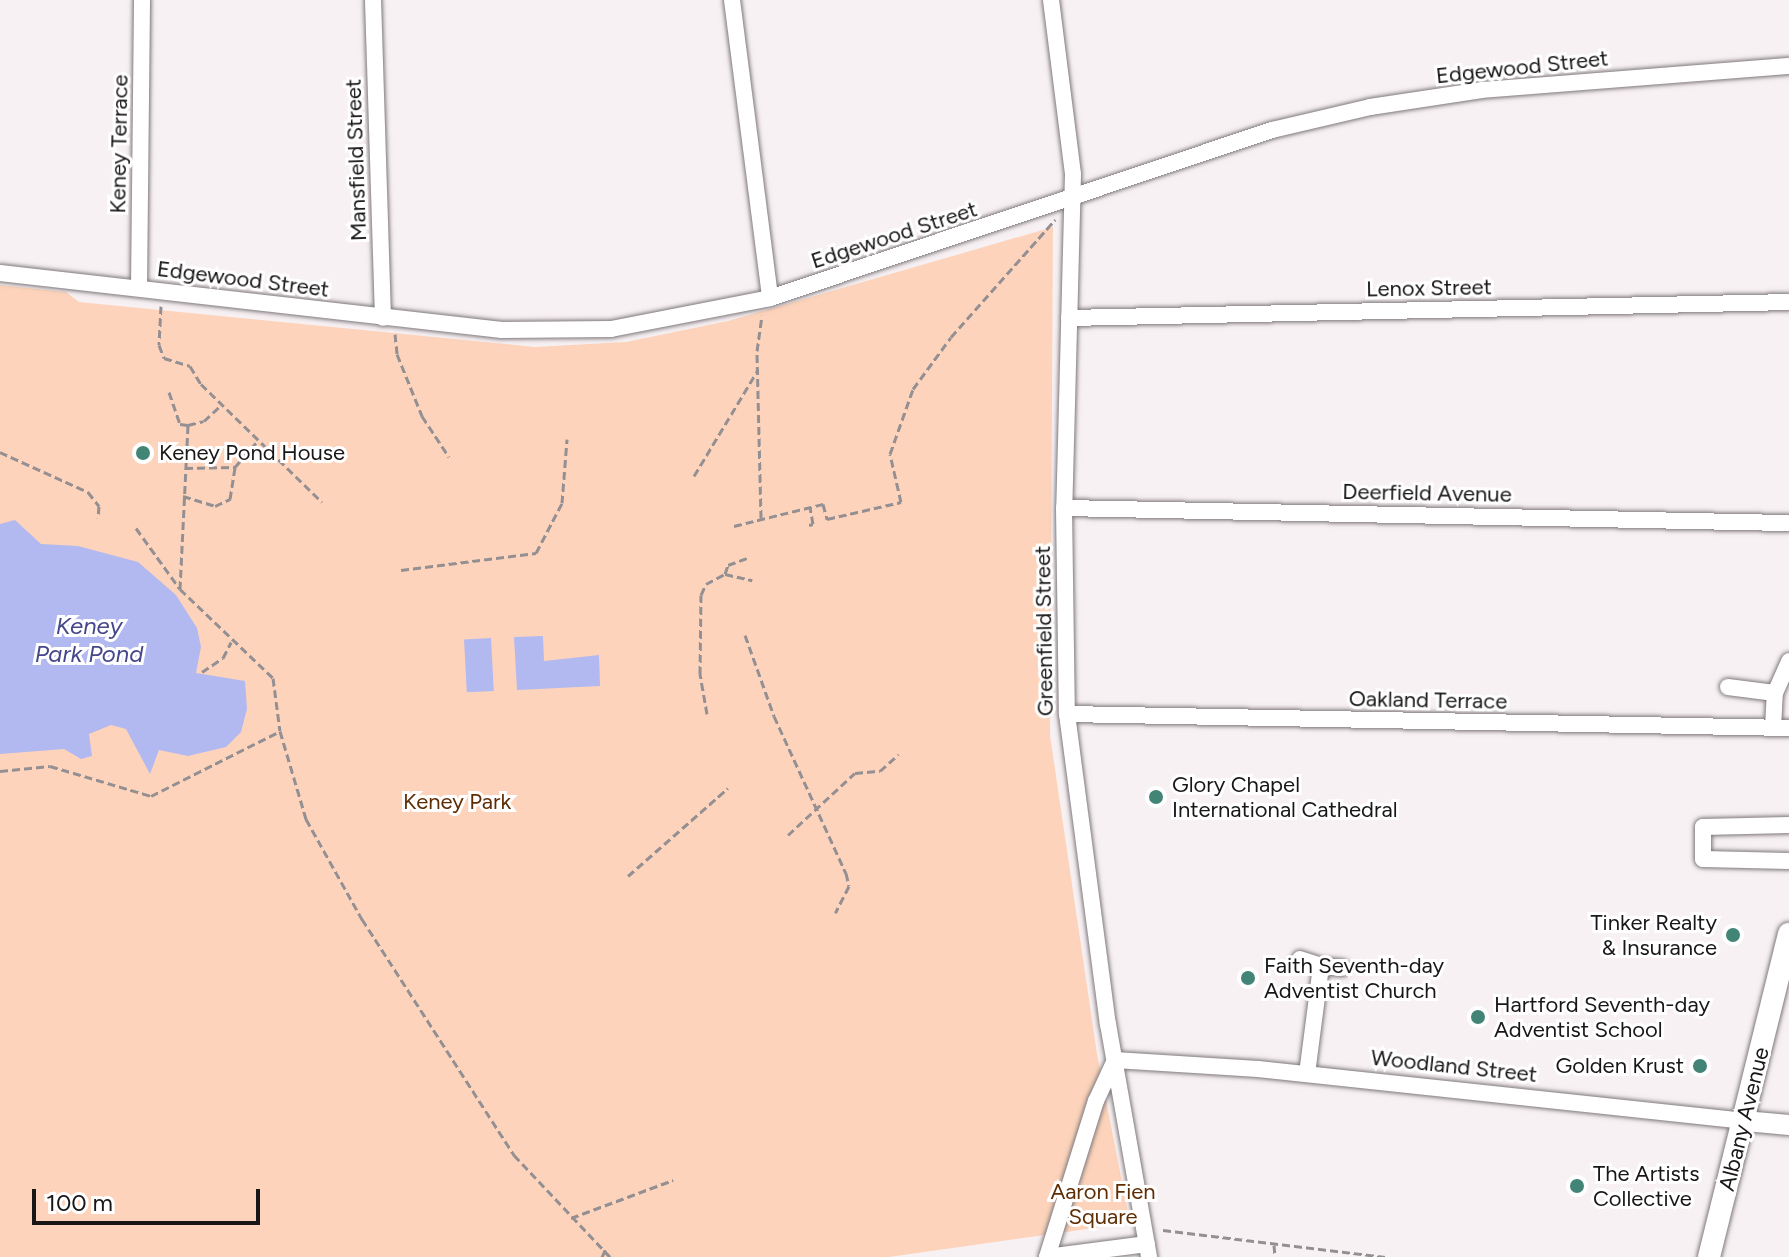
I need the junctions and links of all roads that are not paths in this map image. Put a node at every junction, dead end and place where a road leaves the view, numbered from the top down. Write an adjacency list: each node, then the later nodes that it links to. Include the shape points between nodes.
1 (142, 0): 8 (street, Keney Terrace)
2 (373, 0): 11 (street, Mansfield Street)
3 (732, 0): 9 (street)
4 (1051, 0): 6 (street, Greenfield Street)
5 (1789, 66): 6 (street, Edgewood Street, via 1482,90 1370,107 1272,130)
6 (1073, 199): 9 (street, Edgewood Street); 12 (street, Greenfield Street)
7 (0, 273): 8 (street, Edgewood Street)
8 (139, 288): 11 (street, Edgewood Street)
9 (767, 299): 11 (street, Edgewood Street, via 611,329 502,330)
10 (1789, 302): 12 (street, Lenox Street)
11 (389, 318)
12 (1069, 318): 13 (street, Greenfield Street)
13 (1064, 508): 14 (street, Deerfield Avenue); 18 (street, Greenfield Street)
14 (1789, 523)
15 (1789, 661): 17 (street)
16 (1728, 687): 17 (street)
17 (1775, 693): 19 (street)
18 (1067, 714): 19 (street, Oakland Terrace); 26 (street, Greenfield Street)
19 (1781, 728)
20 (1789, 825): 21 (street, via 1703,827 1703,859)
21 (1789, 861)
22 (1789, 934): 28 (highway, Albany Avenue)
23 (1300, 959): 24 (street)
24 (1321, 966): 25 (street); 27 (street)
25 (1342, 968)
26 (1115, 1060): 27 (street, Woodland Street); 30 (street, Greenfield Street); 31 (street, via 1096,1101)
27 (1307, 1074): 28 (street, Woodland Street)
28 (1745, 1121): 29 (main road, Woodland Street); 32 (highway, Albany Avenue)
29 (1789, 1125)
30 (1148, 1250): 31 (street)
31 (1047, 1257)
32 (1709, 1257)

